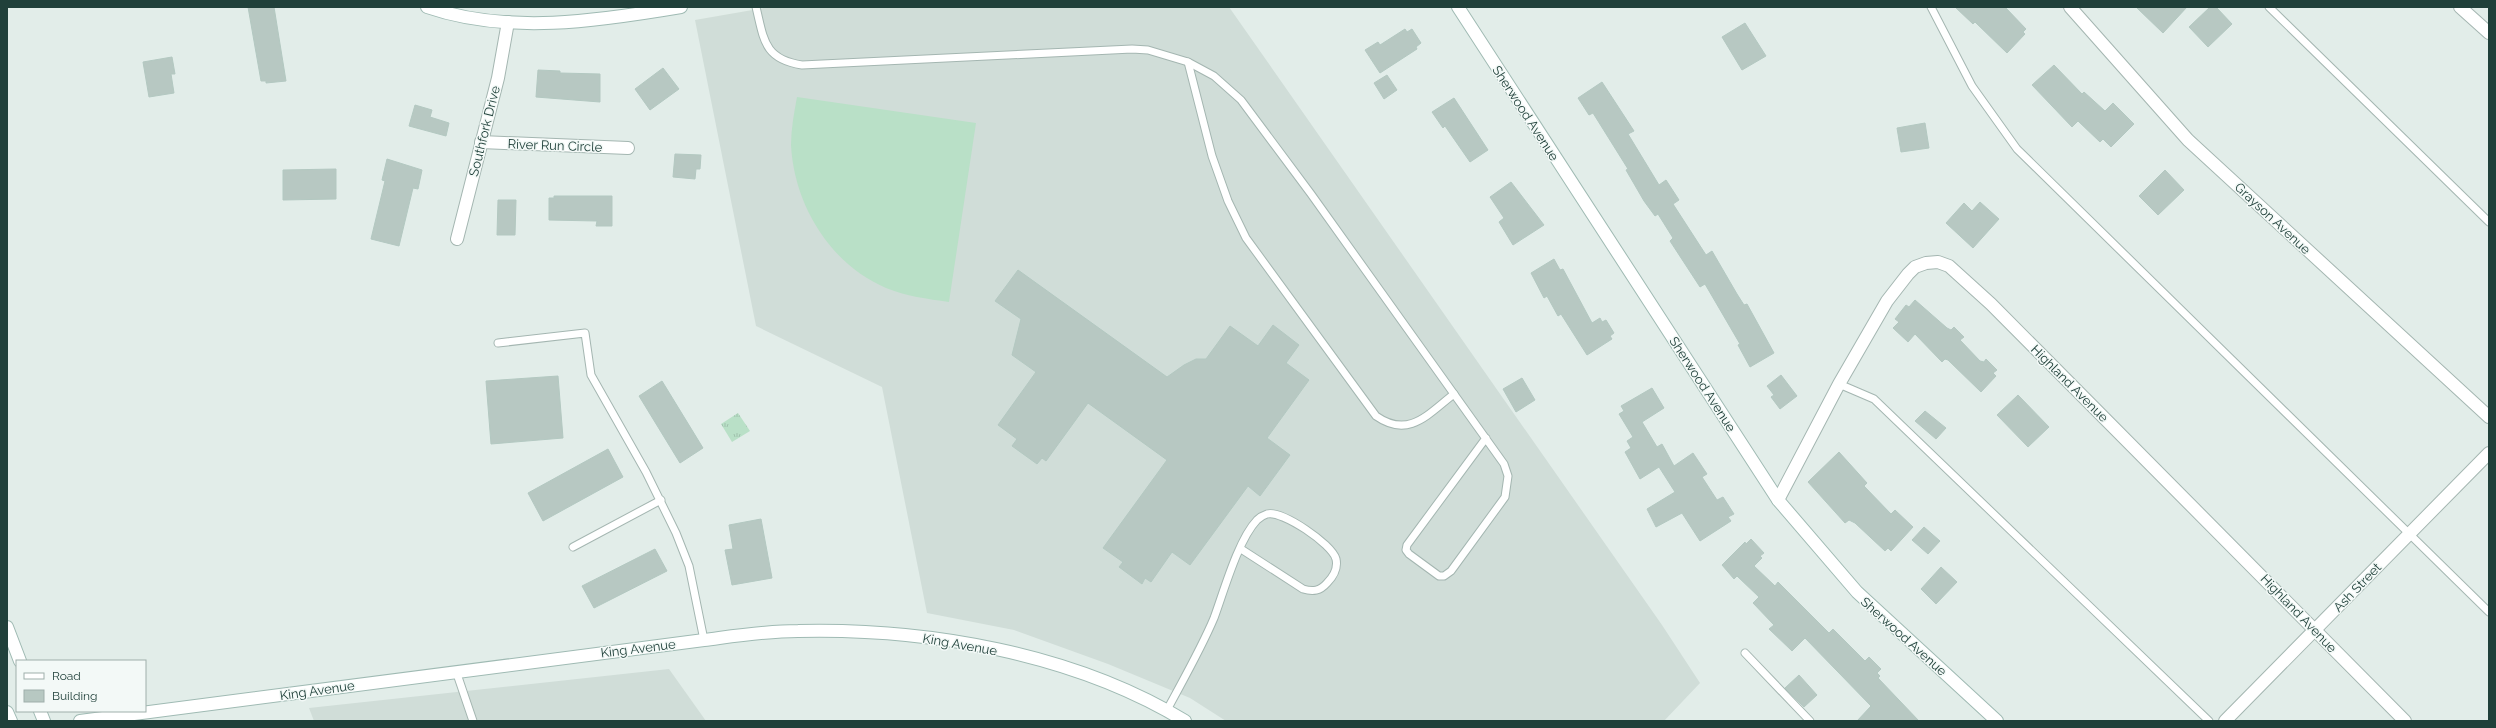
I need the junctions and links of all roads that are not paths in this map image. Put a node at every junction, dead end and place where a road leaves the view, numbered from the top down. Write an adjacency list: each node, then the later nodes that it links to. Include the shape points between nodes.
1 (427, 7): 9 (street, via 466,17)
2 (681, 7): 9 (street, via 573,21)
3 (756, 7): 11 (lane, via 768,48 785,62 802,65 1132,49 1148,50)
4 (1458, 7): 23 (street, Sherwood Avenue)
5 (1931, 7): 24 (lane, via 1972,86 2017,148)
6 (2070, 7): 19 (street, Grayson Avenue, via 2188,140)
7 (2269, 7): 14 (lane)
8 (2460, 7): 10 (street)
9 (508, 22): 12 (street, Southfork Drive)
10 (2489, 33)
11 (1188, 62): 18 (lane, via 1214,76 1241,100); 18 (lane, via 1212,156 1228,201 1246,238 1376,416 1394,425 1407,426 1419,422)
12 (481, 142): 13 (street, River Run Circle); 15 (street, Southfork Drive)
13 (628, 148)
14 (2489, 222)
15 (457, 239)
16 (498, 343): 22 (lane, via 585,333 590,375)
17 (1838, 384): 23 (street, Highland Avenue); 29 (street, Highland Avenue, via 1887,301 1908,274 1915,267 1926,263 1938,262 1949,266 1991,304); 42 (lane, via 1874,399)
18 (1454, 394): 20 (lane)
19 (2489, 417)
20 (1486, 438): 20 (lane, via 1504,464 1508,476 1505,497 1451,571 1439,576 1409,554 1406,550 1407,545)
21 (2489, 453): 24 (street, Ash Street)
22 (661, 500): 25 (lane); 30 (lane, via 689,566)
23 (1778, 500): 41 (street, Sherwood Avenue, via 1857,592)
24 (2409, 533): 27 (lane); 29 (street, Ash Street)
25 (573, 547)
26 (1241, 549): 26 (lane, via 1257,520 1268,514 1278,514 1287,517 1330,548 1336,559 1336,569 1331,580 1322,588 1312,591 1302,589); 34 (lane, via 1213,619)
27 (2489, 612)
28 (7, 627): 32 (street)
29 (2316, 630): 43 (street, Ash Street); 44 (street, Highland Avenue)
30 (704, 640): 33 (street, King Avenue); 34 (street, King Avenue, via 797,631 856,631 913,635 980,646 1036,660 1090,677)
31 (1745, 653): 40 (lane)
32 (20, 660)
33 (456, 671): 37 (street, King Avenue); 38 (lane)
34 (1167, 710): 39 (street, King Avenue)
35 (7, 712): 36 (street)
36 (11, 721)
37 (80, 721)
38 (473, 721)
39 (1185, 721)
40 (1810, 721)
41 (1997, 721)
42 (2209, 721)
43 (2225, 721)
44 (2405, 721)

